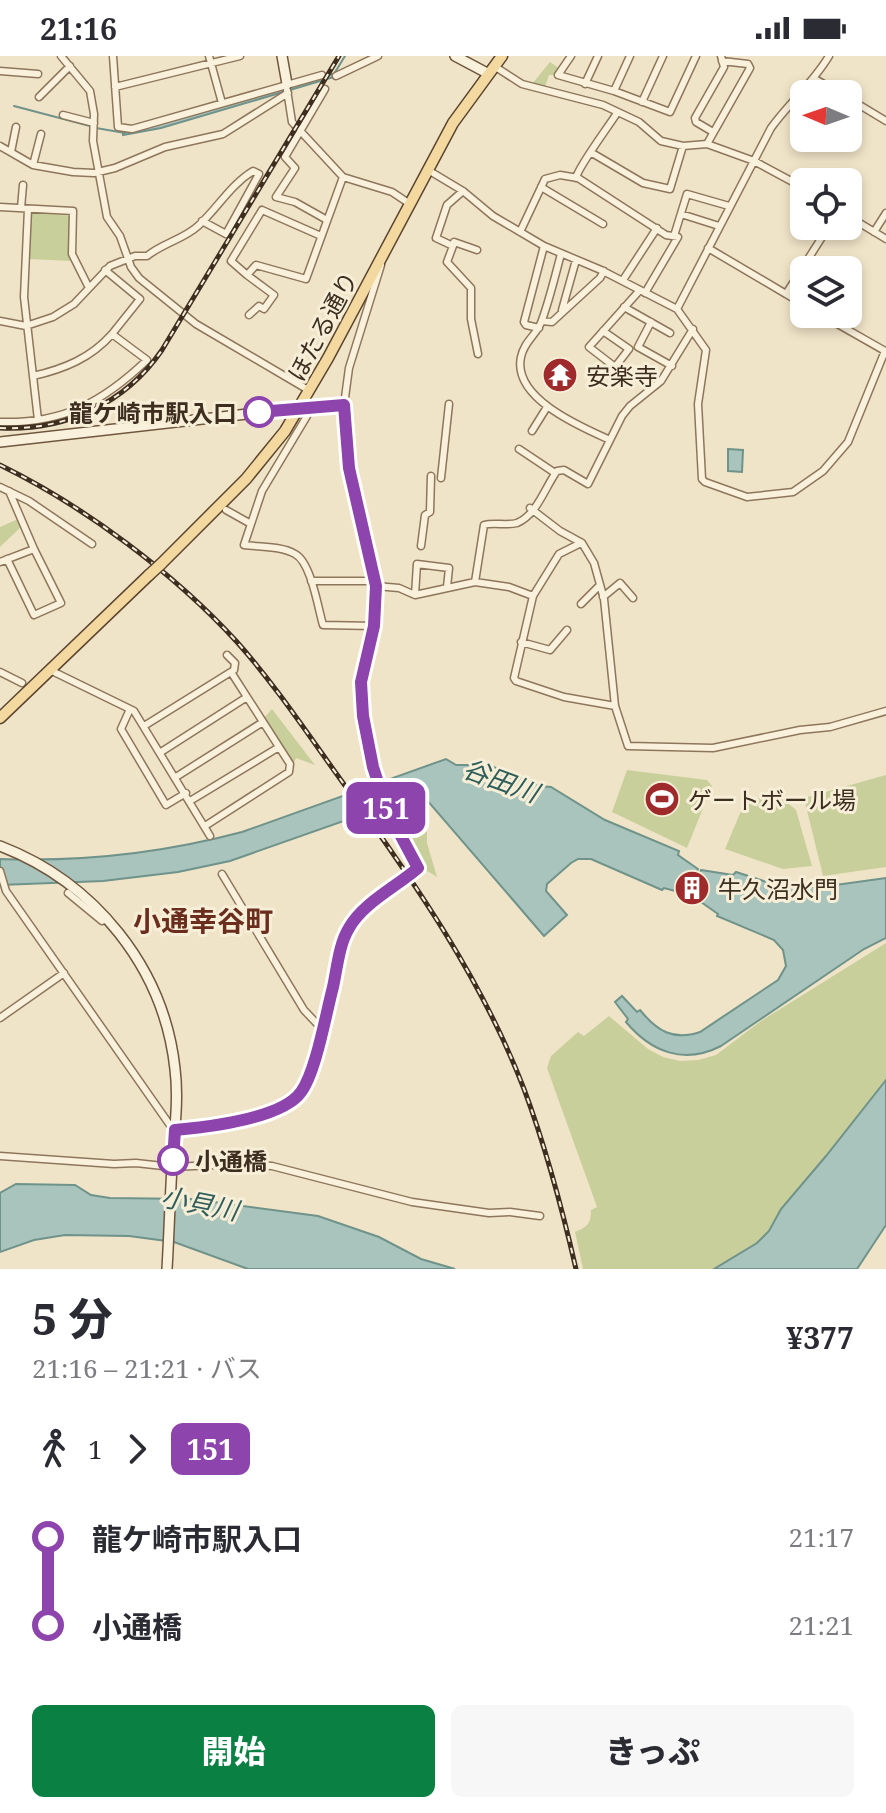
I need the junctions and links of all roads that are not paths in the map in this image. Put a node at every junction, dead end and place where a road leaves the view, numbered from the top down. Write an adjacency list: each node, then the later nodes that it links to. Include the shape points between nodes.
1 (61, 56): 16 (street)
2 (113, 56): 24 (street)
3 (240, 56): 15 (street)
4 (282, 56): 25 (main road)
5 (378, 56): 21 (street)
6 (455, 56): 17 (main road)
7 (502, 56): 17 (main road, ほたる通り)
8 (571, 56): 23 (street, via 558,75)
9 (630, 56): 27 (street)
10 (663, 56): 29 (street)
11 (696, 56): 29 (street, via 670,112)
12 (829, 56): 22 (street)
13 (595, 57): 23 (street)
14 (721, 59): 38 (street, via 724,67 695,118); 38 (street, via 751,66)
15 (210, 60): 24 (street); 30 (street)
16 (70, 66): 28 (street); 35 (street, via 90,91)
17 (491, 70): 32 (street); 47 (main road, ほたる通り)
18 (0, 71): 19 (street)
19 (38, 74)
20 (322, 75): 25 (street)
21 (336, 76)
22 (815, 79): 45 (street, via 771,128)
23 (585, 84): 27 (street)
24 (115, 87): 30 (street, via 118,127 137,128)
25 (287, 88): 30 (street); 37 (street, via 291,120); 48 (street, via 223,134 165,147)
26 (325, 89): 37 (street)
27 (614, 91): 29 (street)
28 (39, 97)
29 (642, 102)
30 (222, 103)
31 (862, 106): 34 (street)
32 (617, 113): 42 (street, via 639,122 656,139); 44 (street)
33 (63, 115): 35 (street)
34 (886, 121)
35 (94, 123): 48 (street)
36 (16, 127): 43 (street)
37 (302, 131): 49 (street); 61 (street, via 285,157 295,168 276,197)
38 (713, 132): 40 (street)
39 (41, 134): 46 (street)
40 (707, 144): 42 (street); 45 (street)
41 (0, 146): 43 (street)
42 (683, 146): 44 (street, via 670,189 643,183)
43 (11, 152): 46 (street)
44 (592, 153): 50 (street)
45 (754, 161): 51 (street); 56 (street)
46 (33, 165): 48 (street)
47 (428, 170): 54 (street); 55 (main road, ほたる通り)
48 (100, 172): 79 (street, via 107,217)
49 (343, 177): 55 (street, via 392,192); 61 (street)
50 (576, 178): 53 (street, via 549,177); 66 (street)
51 (790, 180)
52 (23, 185): 58 (street)
53 (541, 187): 63 (street); 67 (street)
54 (463, 191): 67 (street); 73 (street, via 447,205 436,238)
55 (410, 204): 78 (main road, ほたる通り)
56 (729, 206): 60 (street, via 687,194); 65 (street)
57 (0, 207): 58 (street)
58 (24, 208): 85 (street, via 73,211 72,254); 96 (street)
59 (886, 213): 68 (street)
60 (681, 214): 65 (street); 70 (street)
61 (327, 220): 69 (street)
62 (202, 221): 62 (street, via 240,179 253,171 259,174 226,234); 79 (street, via 147,256)
63 (603, 224)
64 (862, 225): 68 (street)
65 (719, 226): 75 (street)
66 (657, 228): 70 (street); 84 (street)
67 (520, 232): 74 (street)
68 (874, 232): 71 (street)
69 (321, 236): 83 (street, via 306,279 256,265); 83 (street, via 262,210 231,261)
70 (674, 236): 86 (street, via 675,245)
71 (886, 239)
72 (820, 240): 87 (street)
73 (453, 246): 76 (street, via 454,242); 102 (street, via 447,262 471,288)
74 (544, 246): 77 (street); 95 (street, via 524,322)
75 (708, 248): 87 (street); 90 (street)
76 (477, 250)
77 (561, 254): 80 (street); 95 (street)
78 (381, 258): 105 (main road, ほたる通り); 107 (street, via 349,368)
79 (128, 260): 81 (street); 105 (street, via 139,278 196,324)
80 (576, 260): 82 (street); 91 (street)
81 (105, 270): 85 (street); 101 (street, via 140,299)
82 (604, 271): 84 (street); 91 (street)
83 (247, 275): 92 (street, via 274,295 264,309 259,306)
84 (623, 280): 86 (street)
85 (89, 288): 96 (street, via 65,311)
86 (642, 292): 89 (street); 90 (street)
87 (786, 294): 88 (street)
88 (790, 296)
89 (624, 307): 94 (street); 99 (street)
90 (677, 309): 98 (street)
91 (561, 314): 95 (street)
92 (249, 315)
93 (0, 321): 96 (street)
94 (651, 322): 100 (street); 103 (street, via 638,347)
95 (540, 324): 108 (street, via 524,347 520,366 527,384)
96 (26, 326): 104 (street)
97 (845, 328): 98 (street, via 885,351 848,442 823,471 793,492 744,497 703,481 698,404 706,350)
98 (693, 329): 103 (street)
99 (603, 331): 99 (street, via 589,347 615,367 629,349)
100 (670, 333)
101 (112, 334): 104 (street, via 81,360); 110 (street, via 147,360 102,398 68,414)
102 (478, 354)
103 (672, 366): 113 (street, via 656,387 630,406)
104 (33, 376): 110 (street)
105 (310, 391): 109 (main road, ほたる通り)
106 (449, 404): 118 (street)
107 (344, 405): 109 (street); 131 (street, via 351,480)
108 (547, 407): 112 (street); 113 (street)
109 (304, 408): 114 (main road); 123 (street, via 307,416 262,491); 143 (main road, ほたる通り, bridge, via 246,479)
110 (38, 420): 111 (street)
111 (0, 422)
112 (532, 431)
113 (610, 440): 116 (street, via 588,484 564,470)
114 (0, 442)
115 (519, 449): 116 (street)
116 (555, 473): 122 (street)
117 (431, 476): 126 (street, via 430,512 425,515)
118 (441, 478)
119 (0, 487): 120 (street)
120 (9, 491): 125 (street); 127 (street)
121 (226, 510): 123 (street)
122 (532, 510): 124 (street); 130 (street, via 519,522 484,525)
123 (251, 524): 129 (street, via 244,545 292,552 301,558)
124 (582, 543): 132 (street); 135 (street, via 559,554)
125 (92, 544)
126 (421, 546)
127 (34, 549): 128 (street); 128 (street, via 61,603 34,615)
128 (3, 560)
129 (311, 581): 131 (street); 139 (street, via 323,625)
130 (475, 582): 133 (street); 135 (street)
131 (376, 584): 134 (street); 139 (street)
132 (599, 586): 136 (street); 138 (street)
133 (447, 587): 134 (street); 134 (street, via 449,568 417,564)
134 (415, 595)
135 (533, 596): 141 (street)
136 (603, 597): 137 (street, via 620,583); 148 (street)
137 (633, 598)
138 (581, 604)
139 (374, 626): 168 (street, via 361,692 376,779 418,868 347,931)
140 (567, 630): 141 (street, via 550,650)
141 (521, 642): 148 (street, via 516,681)
142 (227, 655): 145 (street, via 235,663)
143 (50, 670): 149 (street); 151 (main road, ほたる通り)
144 (0, 672): 146 (street)
145 (231, 672): 147 (street); 153 (street)
146 (22, 683)
147 (247, 697): 152 (street); 155 (street)
148 (615, 706): 150 (street, via 628,746 713,748)
149 (130, 709): 153 (street); 157 (street, via 121,729 166,805)
150 (886, 711)
151 (0, 718)
152 (263, 722): 154 (street); 156 (street)
153 (144, 726): 155 (street)
154 (279, 747): 158 (street); 159 (street, via 289,772)
155 (161, 752): 156 (street)
156 (176, 777): 157 (street)
157 (186, 793): 158 (street)
158 (190, 801): 159 (street)
159 (205, 826): 160 (street)
160 (210, 836)
161 (0, 846): 165 (main road, via 63,879)
162 (0, 871): 166 (street, via 3,886)
163 (222, 874): 168 (street, via 304,1010)
164 (68, 893): 165 (street, via 102,921)
165 (108, 919): 169 (main road, via 142,967 166,1023 176,1085)
166 (64, 973): 167 (street); 169 (street)
167 (0, 1018)
168 (322, 1029): 169 (street, via 305,1087 289,1104)
169 (175, 1130): 171 (main road)
170 (0, 1156): 171 (street)
171 (172, 1167): 172 (street, via 272,1166 412,1202); 173 (main road)
172 (540, 1216)
173 (167, 1269)

